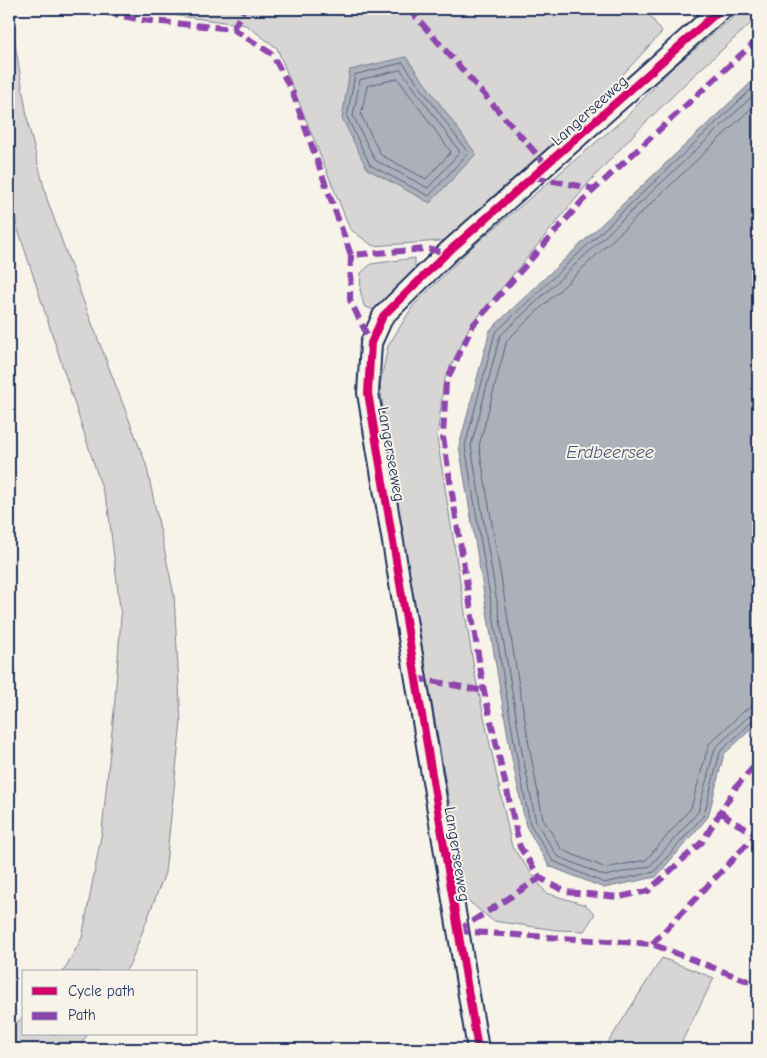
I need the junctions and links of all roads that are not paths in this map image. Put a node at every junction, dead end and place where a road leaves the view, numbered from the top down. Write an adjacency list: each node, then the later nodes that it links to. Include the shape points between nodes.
1 (721, 9): 2 (street, Langerseeweg, via 447,253 383,316 371,343 368,393)
2 (478, 1049)

